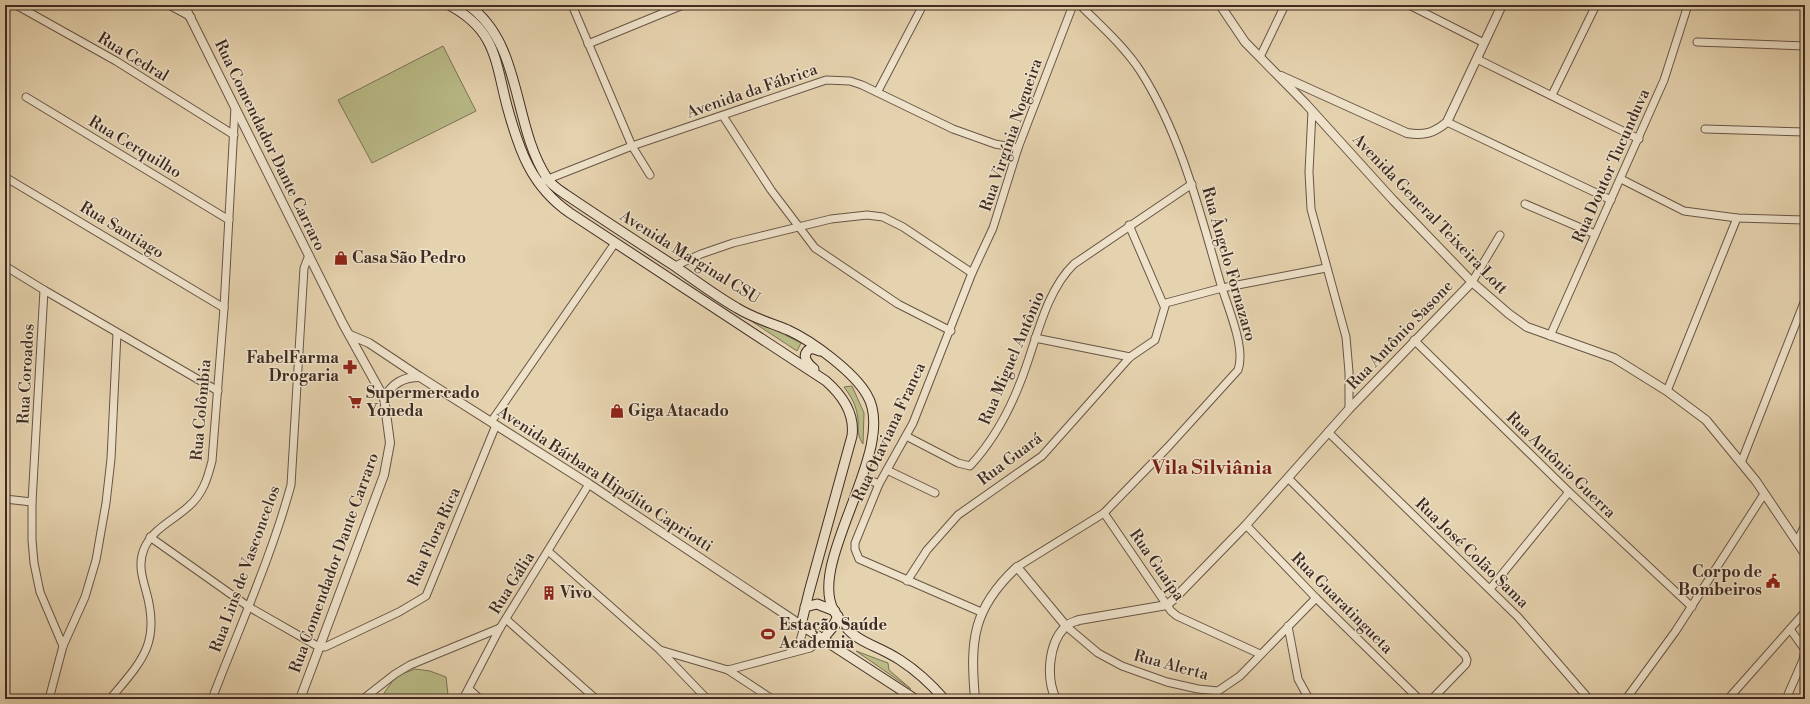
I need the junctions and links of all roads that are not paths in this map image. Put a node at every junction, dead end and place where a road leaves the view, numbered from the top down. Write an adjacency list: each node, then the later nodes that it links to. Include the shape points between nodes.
1 (16, 5): 34 (street, Rua Cedral, via 116,61)
2 (169, 5): 17 (street)
3 (184, 5): 17 (street, Rua Comendador Dante Carraro)
4 (449, 5): 42 (main road, Avenida Marginal CSU, via 476,23 487,38 497,61 516,136)
5 (468, 5): 40 (main road, via 484,18 500,42 528,135)
6 (572, 5): 20 (street)
7 (683, 5): 20 (street)
8 (923, 5): 25 (street)
9 (1073, 5): 37 (street, Rua Virgínia Nogueira)
10 (1080, 5): 43 (street, Rua Ângelo Fornazaro, via 1115,40 1140,71 1158,100)
11 (1220, 5): 22 (street, Avenida General Teixeira Lott, via 1245,42)
12 (1286, 5): 22 (street)
13 (1409, 5): 19 (street)
14 (1502, 5): 19 (street)
15 (1596, 5): 26 (street)
16 (1688, 5): 35 (street, Rua Doutor Tucunduva, via 1669,67)
17 (191, 17): 28 (street, Rua Comendador Dante Carraro)
18 (1697, 42): 21 (street)
19 (1484, 43): 23 (street)
20 (588, 44): 36 (street)
21 (1805, 46)
22 (1260, 57): 24 (street, Avenida General Teixeira Lott)
23 (1477, 59): 26 (street); 31 (street)
24 (1278, 74): 29 (street, Avenida General Teixeira Lott); 31 (street, via 1407,133 1426,135 1438,130)
25 (878, 92): 30 (street, Avenida da Fábrica, via 850,81 826,80); 37 (street, Avenida da Fábrica, via 954,129 996,144)
26 (1552, 95): 35 (street)
27 (26, 97): 47 (street, Rua Cerquilho)
28 (234, 107): 34 (street, Rua Colômbia); 54 (street, Rua Comendador Dante Carraro)
29 (1312, 111): 57 (street, via 1309,189 1311,210); 59 (street, Avenida General Teixeira Lott)
30 (723, 116): 36 (street, Avenida da Fábrica); 50 (street, via 770,190)
31 (1446, 122): 44 (street)
32 (1705, 129): 33 (street)
33 (1805, 132)
34 (234, 135): 47 (street, Rua Colômbia)
35 (1639, 139): 41 (street, Rua Doutor Tucunduva)
36 (632, 146): 38 (street); 40 (street, Avenida da Fábrica)
37 (1018, 148): 58 (street, Rua Virgínia Nogueira, via 993,228)
38 (650, 175)
39 (5, 177): 64 (street, Rua Santiago)
40 (547, 179): 42 (street, Avenida da Fábrica); 56 (main road, Avenida Marginal CSU, via 565,194)
41 (1621, 179): 44 (street, Rua Doutor Tucunduva); 46 (street, via 1684,211)
42 (538, 184): 53 (main road, Avenida Marginal CSU, via 559,206)
43 (1192, 184): 49 (street); 60 (street, Rua Ângelo Fornazaro)
44 (1611, 200): 51 (street, Rua Doutor Tucunduva)
45 (1525, 204): 51 (street)
46 (1737, 218): 48 (street); 76 (street)
47 (229, 220): 64 (street, Rua Colômbia)
48 (1805, 220)
49 (1129, 226): 63 (street); 69 (street, Rua Miguel Antônio, via 1074,264 1062,277)
50 (799, 227): 56 (street, via 732,243); 58 (street, via 850,216 883,217 903,227); 65 (street, via 815,248 828,257 898,304)
51 (1595, 234): 68 (street, Rua Doutor Tucunduva)
52 (1500, 235): 59 (street)
53 (615, 243): 74 (main road, Avenida Marginal CSU); 79 (street, Rua Flora Rica)
54 (309, 255): 67 (street, Rua Comendador Dante Carraro); 105 (street, Rua Lins de Vasconcelos, via 304,268 291,485)
55 (5, 266): 61 (street)
56 (675, 266): 71 (main road, Avenida Marginal CSU, via 739,310 789,331)
57 (1326, 268): 60 (street); 78 (street, via 1346,337)
58 (972, 273): 65 (street, Rua Otaviana Franca)
59 (1472, 282): 68 (street, Avenida General Teixeira Lott, via 1518,321); 70 (street, Rua Antônio Sasone)
60 (1222, 288): 63 (street); 93 (street, Rua Ângelo Fornazaro, via 1240,352 1238,370)
61 (44, 290): 66 (street); 92 (street, Rua Coroados)
62 (1805, 300): 82 (street)
63 (1166, 304): 72 (street, Rua Guará, via 1155,340)
64 (224, 308): 75 (street, Rua Colômbia)
65 (951, 331): 81 (street, Rua Otaviana Franca)
66 (117, 333): 75 (street); 118 (street, via 111,459 106,503 96,560 85,597)
67 (350, 335): 73 (street, Avenida Bárbara Hipólito Capriotti, via 369,342); 77 (street, Rua Comendador Dante Carraro)
68 (1550, 336): 76 (street, Avenida General Teixeira Lott, via 1604,353)
69 (1035, 338): 72 (street); 81 (street, Rua Miguel Antônio, via 1021,382 1007,414 995,435 970,466 958,464)
70 (1414, 340): 78 (street, Rua Antônio Sasone); 88 (street, Rua Antônio Guerra)
71 (821, 352): 74 (main road, via 811,348 805,353 804,358); 84 (main road, Avenida Marginal CSU, via 854,378 873,408 875,427)
72 (1130, 357): 101 (street, Rua Guará, via 1042,456 958,515 927,550)
73 (420, 378): 77 (street, via 411,377 399,382); 79 (street, Avenida Bárbara Hipólito Capriotti)
74 (826, 381): 107 (main road, Avenida Marginal CSU, via 841,395 854,426)
75 (218, 391): 96 (street, Rua Colômbia, via 208,479 190,505)
76 (1667, 391): 82 (street, Avenida General Teixeira Lott, via 1706,420)
77 (384, 398): 119 (street, Rua Comendador Dante Carraro, via 390,443 384,475)
78 (1349, 409): 80 (street, Rua Antônio Sasone)
79 (494, 424): 86 (street, Avenida Bárbara Hipólito Capriotti); 119 (street, Rua Flora Rica, via 426,596 399,612 325,647)
80 (1328, 432): 85 (street, Rua Antônio Sasone); 102 (street, Rua José Colão Sama)
81 (906, 436): 83 (street, Rua Otaviana Franca)
82 (1741, 463): 90 (street, Avenida General Teixeira Lott)
83 (887, 470): 87 (street, Rua Otaviana Franca); 89 (street)
84 (862, 477): 87 (street); 110 (main road, Avenida Marginal CSU, via 834,557 830,578 829,595)
85 (1288, 478): 94 (street, Rua Antônio Sasone); 143 (street, via 1465,655 1466,664)
86 (588, 484): 98 (street, Rua Gália); 112 (street, Avenida Bárbara Hipólito Capriotti)
87 (879, 484): 101 (street, Rua Otaviana Franca, via 857,534 855,549 859,559)
88 (1569, 492): 102 (street); 106 (street, Rua Antônio Guerra)
89 (935, 493)
90 (1764, 494): 97 (street, Avenida General Teixeira Lott); 106 (street)
91 (5, 499): 92 (street)
92 (32, 502): 118 (street, Rua Coroados, via 32,540 39,585 46,610)
93 (1104, 513): 100 (street, Rua Ângelo Fornazaro); 104 (street, Rua Guaípa)
94 (1246, 525): 103 (street, Rua Guaratingueta); 104 (street, Rua Antônio Sasone)
95 (1805, 525): 97 (street)
96 (150, 537): 105 (street); 127 (street, Rua Colômbia, via 140,565 152,618 151,636 139,663)
97 (1797, 542): 99 (street, Avenida General Teixeira Lott)
98 (548, 551): 111 (street, Rua Gália); 120 (street)
99 (1805, 554)
100 (1017, 567): 108 (street, via 1002,581); 113 (street)
101 (907, 581): 108 (street)
102 (1490, 589): 144 (street, Rua José Colão Sama, via 1548,649)
103 (1316, 598): 114 (street, Rua Alerta); 142 (street, Rua Guaratingueta)
104 (1167, 605): 113 (street, via 1079,620); 122 (street, Rua Guaípa, via 1177,616)
105 (249, 606): 119 (street); 128 (street, Rua Lins de Vasconcelos)
106 (1692, 607): 145 (street)
107 (805, 608): 110 (main road, via 817,604); 112 (main road, Avenida Marginal CSU)
108 (981, 612): 139 (street, via 974,641)
109 (1805, 612): 116 (street)
110 (836, 614): 117 (main road, via 832,628); 138 (main road, Avenida Marginal CSU, via 859,640 899,659 928,681)
111 (507, 620): 115 (street, Rua Gália); 134 (street)
112 (803, 626): 117 (main road); 121 (street, via 800,641)
113 (1066, 626): 122 (street, Rua Alerta, via 1098,653 1122,666 1167,682 1198,689 1222,690 1240,676); 140 (street, via 1060,632 1052,654 1050,682)
114 (1288, 626): 122 (street, Rua Alerta); 141 (street, via 1298,679)
115 (500, 628): 124 (street, Rua Gália); 125 (street, via 410,665)
116 (1790, 629): 146 (street); 147 (street, via 1805,650 1804,660)
117 (823, 639): 121 (street, via 810,648); 137 (main road)
118 (63, 646): 126 (street)
119 (319, 647): 129 (street, Rua Comendador Dante Carraro)
120 (660, 650): 123 (street); 135 (street)
121 (789, 653): 123 (street)
122 (1260, 654)
123 (728, 670): 136 (street)
124 (469, 689): 132 (street, Rua Gália); 133 (street)
125 (375, 690): 130 (street); 131 (street)
126 (49, 699)
127 (110, 699)
128 (212, 699)
129 (300, 699)
130 (363, 699)
131 (373, 699)
132 (464, 699)
133 (480, 699)
134 (596, 699)
135 (707, 699)
136 (772, 699)
137 (915, 699)
138 (944, 699)
139 (975, 699)
140 (1056, 699)
141 (1309, 699)
142 (1419, 699)
143 (1432, 699)
144 (1589, 699)
145 (1626, 699)
146 (1728, 699)
147 (1786, 699)

